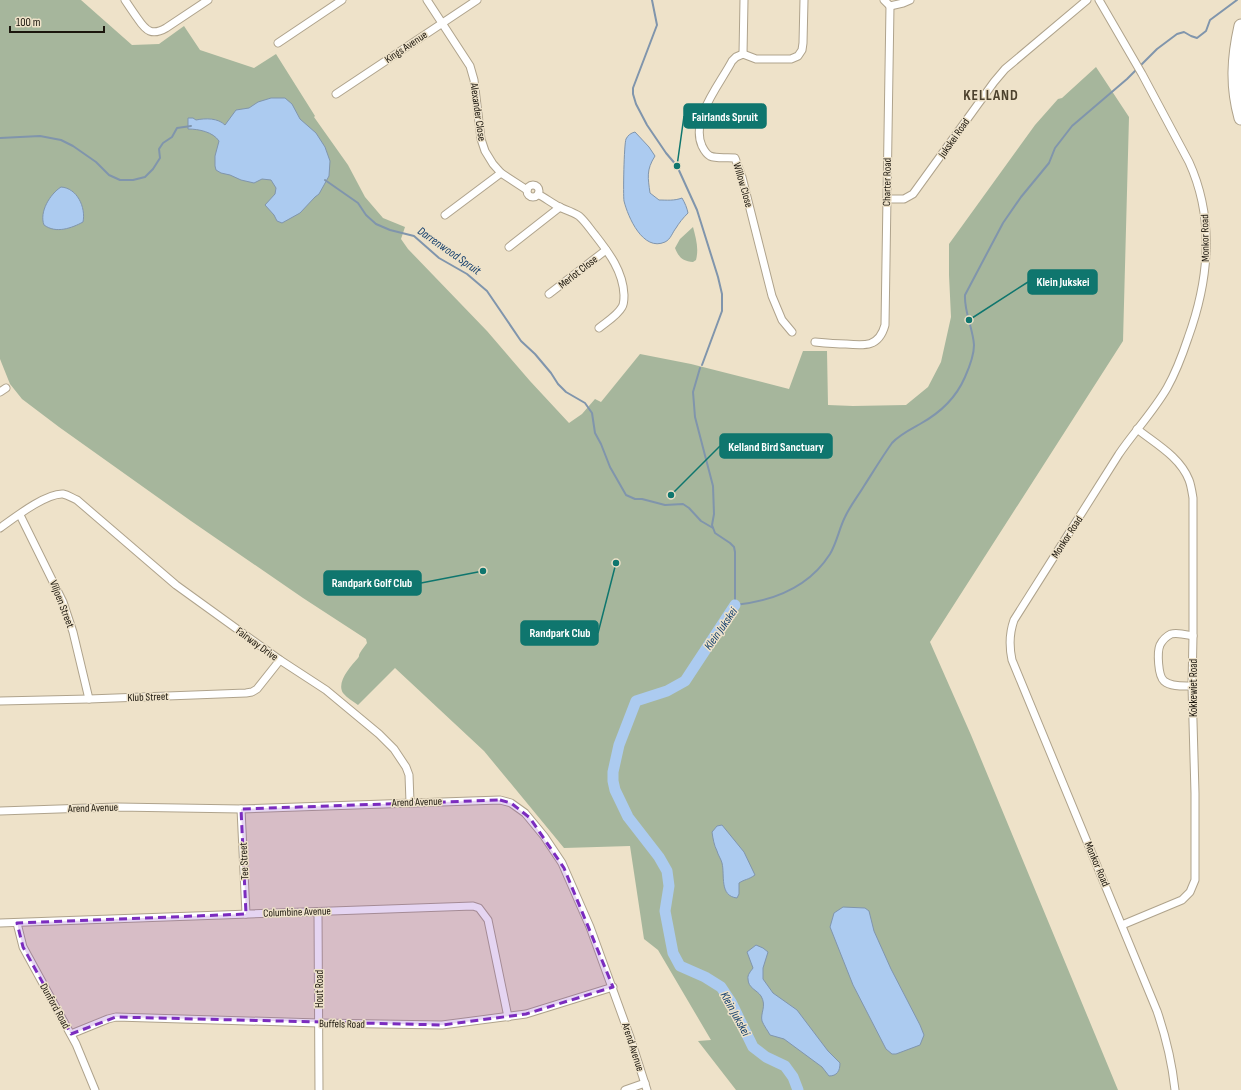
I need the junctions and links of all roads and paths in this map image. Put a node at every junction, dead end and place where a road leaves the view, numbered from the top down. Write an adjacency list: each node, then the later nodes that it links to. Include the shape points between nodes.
1 (125, 0): 2 (street, via 143,26 153,32 166,28)
2 (208, 0)
3 (342, 0): 15 (street)
4 (427, 0): 13 (street, Alexander Close)
5 (476, 0): 13 (street, Kings Avenue)
6 (744, 0): 16 (street)
7 (804, 0): 16 (street, via 803,43 798,56 791,59 756,59)
8 (884, 0): 12 (street)
9 (910, 0): 12 (street)
10 (1088, 0): 20 (street, Jukskei Road, via 1005,69 913,194 904,200)
11 (1100, 0): 29 (street, Monkor Road, via 1189,162 1201,193 1205,213 1205,273 1194,321 1178,367 1166,390)
12 (890, 6): 20 (street, Charter Road)
13 (442, 23): 17 (street, Kings Avenue); 19 (street, Alexander Close, via 470,66 482,144)
14 (1241, 26): 18 (highway, via 1234,78)
15 (278, 43)
16 (743, 54): 27 (street, Willow Close, via 732,61 706,106 699,127 700,143 710,156 735,158 772,296 782,320)
17 (336, 94)
18 (1241, 118)
19 (501, 173): 21 (street, Alexander Close, via 527,190 530,186 535,186 538,194); 22 (street)
20 (887, 198): 28 (street, Charter Road, via 885,325 880,337 863,346)
21 (560, 208): 23 (street); 24 (street, via 579,216)
22 (445, 215)
23 (509, 247)
24 (606, 250): 25 (street, Merlot Close); 26 (street, via 619,271 624,301 618,312)
25 (549, 294)
26 (599, 328)
27 (792, 332)
28 (815, 342)
29 (1137, 429): 32 (street, Kokkewiet Road, via 1179,463 1190,484 1193,509); 44 (street, Monkor Road, via 1014,620 1009,645 1016,670)
30 (20, 515): 31 (street); 33 (street, Fairway Drive, via 52,496 64,494 77,500 176,585); 35 (street, Viljoen Street, via 65,608)
31 (0, 528)
32 (1193, 636): 34 (street, Kokkewiet Road); 34 (street, via 1171,634 1159,646 1161,678 1170,684)
33 (280, 660): 35 (street, Klub Street, via 263,684 252,692); 37 (street, Fairway Drive, via 326,690 385,739 409,775)
34 (1192, 686): 44 (street, Kokkewiet Road, via 1195,880 1190,892 1182,900)
35 (89, 699): 36 (street, Klub Street)
36 (0, 701)
37 (410, 802): 38 (street, Arend Avenue); 45 (street, Arend Avenue, via 500,800 511,803 525,813 562,863)
38 (241, 809): 39 (street, Arend Avenue, via 117,807); 41 (street, Tee Street)
39 (0, 811)
40 (318, 912): 41 (street, Columbine Avenue); 46 (street, Columbine Avenue, via 467,906 479,908 488,920); 47 (street, Hout Road)
41 (246, 914): 43 (street, Columbine Avenue)
42 (0, 923): 43 (street, Columbine Avenue)
43 (17, 923): 48 (street, Dunford Road, via 23,947)
44 (1122, 925): 53 (street, Monkor Road, via 1157,1011 1168,1047)
45 (613, 988): 46 (street, Buffels Road, via 541,1010); 49 (street, Arend Avenue)
46 (508, 1017): 47 (street, Buffels Road, via 442,1025)
47 (319, 1023): 48 (street, Buffels Road, via 116,1017); 51 (street, Hout Road)
48 (71, 1034): 50 (street, Dunford Road)
49 (646, 1087): 52 (street)
50 (94, 1090)
51 (319, 1090)
52 (624, 1090)
53 (1176, 1090)

